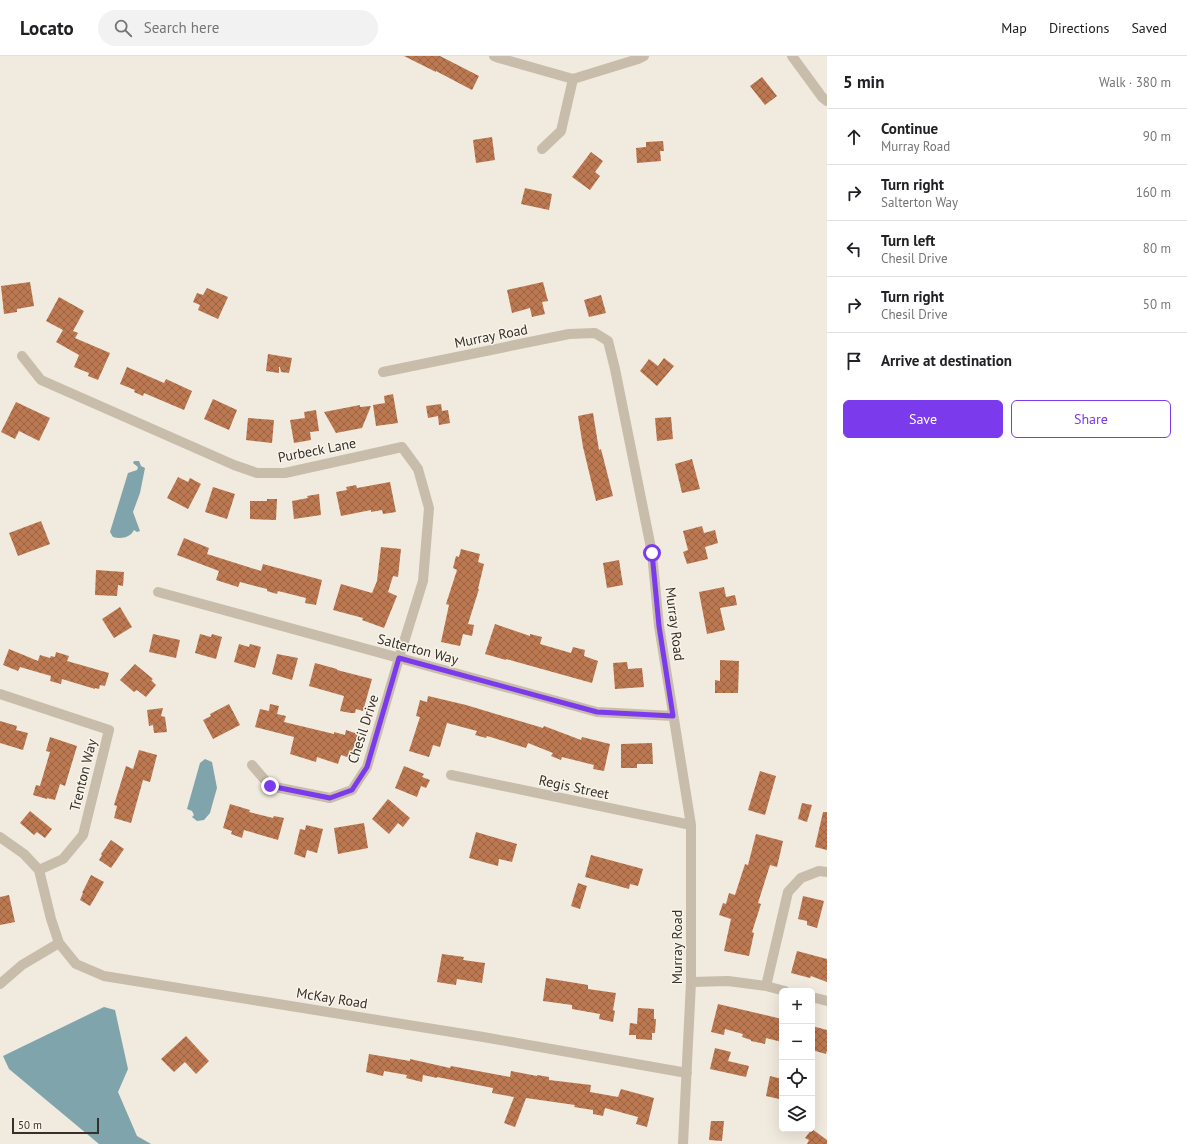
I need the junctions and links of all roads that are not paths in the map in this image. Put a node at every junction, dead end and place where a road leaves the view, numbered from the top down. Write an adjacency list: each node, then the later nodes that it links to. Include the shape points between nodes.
1 (494, 56): 4 (street)
2 (644, 56): 4 (street)
3 (792, 56): 5 (street)
4 (573, 79): 6 (street, via 561,131)
5 (827, 101)
6 (542, 149)
7 (22, 356): 10 (street, Purbeck Lane, via 41,380 257,473 285,472 402,447 418,469 429,508 423,582)
8 (383, 372): 12 (street, Murray Road, via 569,334 594,333 608,341 652,553 659,626)
9 (158, 592): 10 (street, Salterton Way)
10 (399, 658): 12 (street, Salterton Way, via 597,712); 13 (street, Chesil Drive, via 367,767 352,790 330,798 270,786)
11 (0, 694): 17 (street, Trenton Way, via 109,730 83,835 63,859)
12 (673, 716): 15 (street, Murray Road)
13 (252, 765)
14 (451, 775): 15 (street, Regis Street)
15 (691, 825): 20 (street, Murray Road)
16 (0, 837): 17 (street, via 24,854)
17 (39, 870): 19 (street, McKay Road)
18 (827, 872): 22 (street, via 818,871 801,878 788,892)
19 (59, 943): 21 (street, via 22,965); 26 (street, McKay Road, via 76,964 104,976 483,1037)
20 (691, 982): 22 (street, via 728,981); 26 (street, Murray Road)
21 (0, 984)
22 (766, 986): 23 (street)
23 (779, 989)
24 (815, 999): 25 (street)
25 (827, 1001)
26 (687, 1073): 27 (street, Murray Road)
27 (683, 1144)

